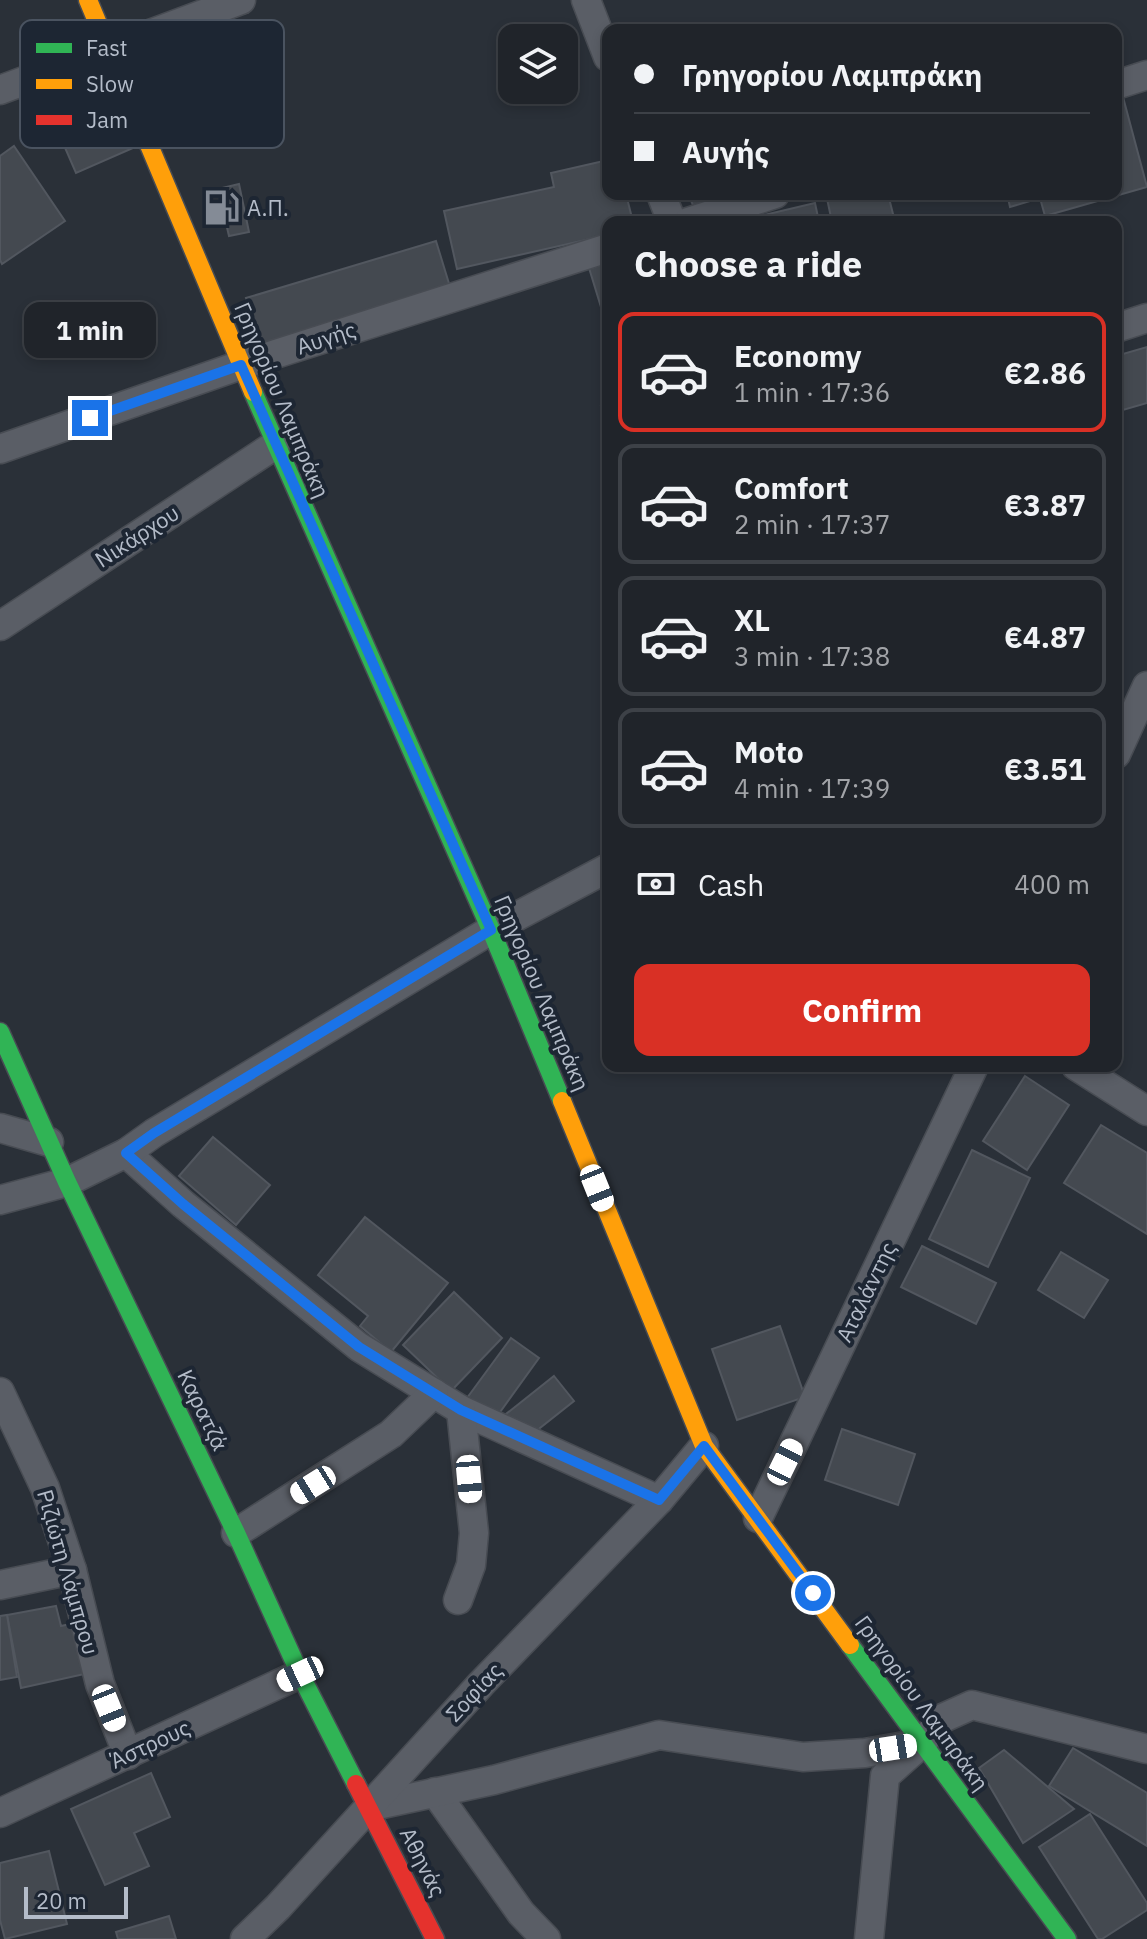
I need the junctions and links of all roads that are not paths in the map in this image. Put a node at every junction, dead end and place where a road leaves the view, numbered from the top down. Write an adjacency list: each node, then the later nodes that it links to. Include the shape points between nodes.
1 (88, 0): 4 (main road, Γρηγορίου Λαμπράκη)
2 (241, 0): 5 (street)
3 (586, 0): 6 (street)
4 (97, 20)
5 (189, 20)
6 (602, 41)
7 (1147, 75): 9 (street)
8 (20, 83): 10 (street)
9 (1122, 83)
10 (0, 90)
11 (151, 148): 17 (main road, Γρηγορίου Λαμπράκη)
12 (756, 200): 13 (street)
13 (707, 216)
14 (602, 250): 17 (street, Αυγής)
15 (1147, 318): 16 (street)
16 (1122, 326)
17 (241, 365): 18 (main road, Γρηγορίου Λαμπράκη); 19 (street, Αυγής)
18 (275, 445): 20 (street, Νικάρχου); 24 (main road, Γρηγορίου Λαμπράκη)
19 (0, 449)
20 (0, 626)
21 (1147, 686): 22 (street)
22 (1122, 741)
23 (602, 871): 24 (street)
24 (491, 930): 31 (street); 37 (main road, Γρηγορίου Λαμπράκη)
25 (0, 1032): 30 (main road, Καρατζά)
26 (971, 1072): 39 (street, Αταλάντης)
27 (1085, 1072): 28 (street)
28 (1147, 1111)
29 (0, 1128): 30 (street)
30 (49, 1142): 32 (main road, Καρατζά)
31 (126, 1153): 32 (street); 35 (street, via 359,1347)
32 (67, 1182): 33 (street); 40 (main road, Καρατζά)
33 (0, 1200)
34 (0, 1392): 41 (street, Ριζιώτη Λάμπρου, via 45,1488)
35 (434, 1393): 36 (street); 40 (street, via 391,1434)
36 (461, 1410): 38 (street); 43 (street, via 474,1533 471,1565)
37 (704, 1446): 38 (street, Σοφίας); 39 (main road, Γρηγορίου Λαμπράκη)
38 (659, 1500): 49 (street, Σοφίας)
39 (758, 1518): 45 (main road, Γρηγορίου Λαμπράκη)
40 (236, 1533): 44 (main road, Καρατζά)
41 (72, 1570): 42 (street); 47 (street, Ριζιώτη Λάμπρου, via 100,1684)
42 (0, 1585)
43 (458, 1600)
44 (300, 1674): 47 (street, Άστρους); 49 (main road, Καρατζά)
45 (922, 1743): 46 (street, via 943,1718 972,1705); 48 (street, via 803,1757 659,1735); 54 (street, via 885,1776); 55 (main road, Γρηγορίου Λαμπράκη)
46 (1147, 1749)
47 (128, 1755): 50 (street, Άστρους)
48 (435, 1792): 49 (street); 53 (street, via 521,1913)
49 (368, 1807): 51 (street, Σοφίας); 52 (main road, Αθηνάς)
50 (0, 1813)
51 (245, 1939)
52 (435, 1939)
53 (546, 1939)
54 (869, 1939)
55 (1067, 1939)

